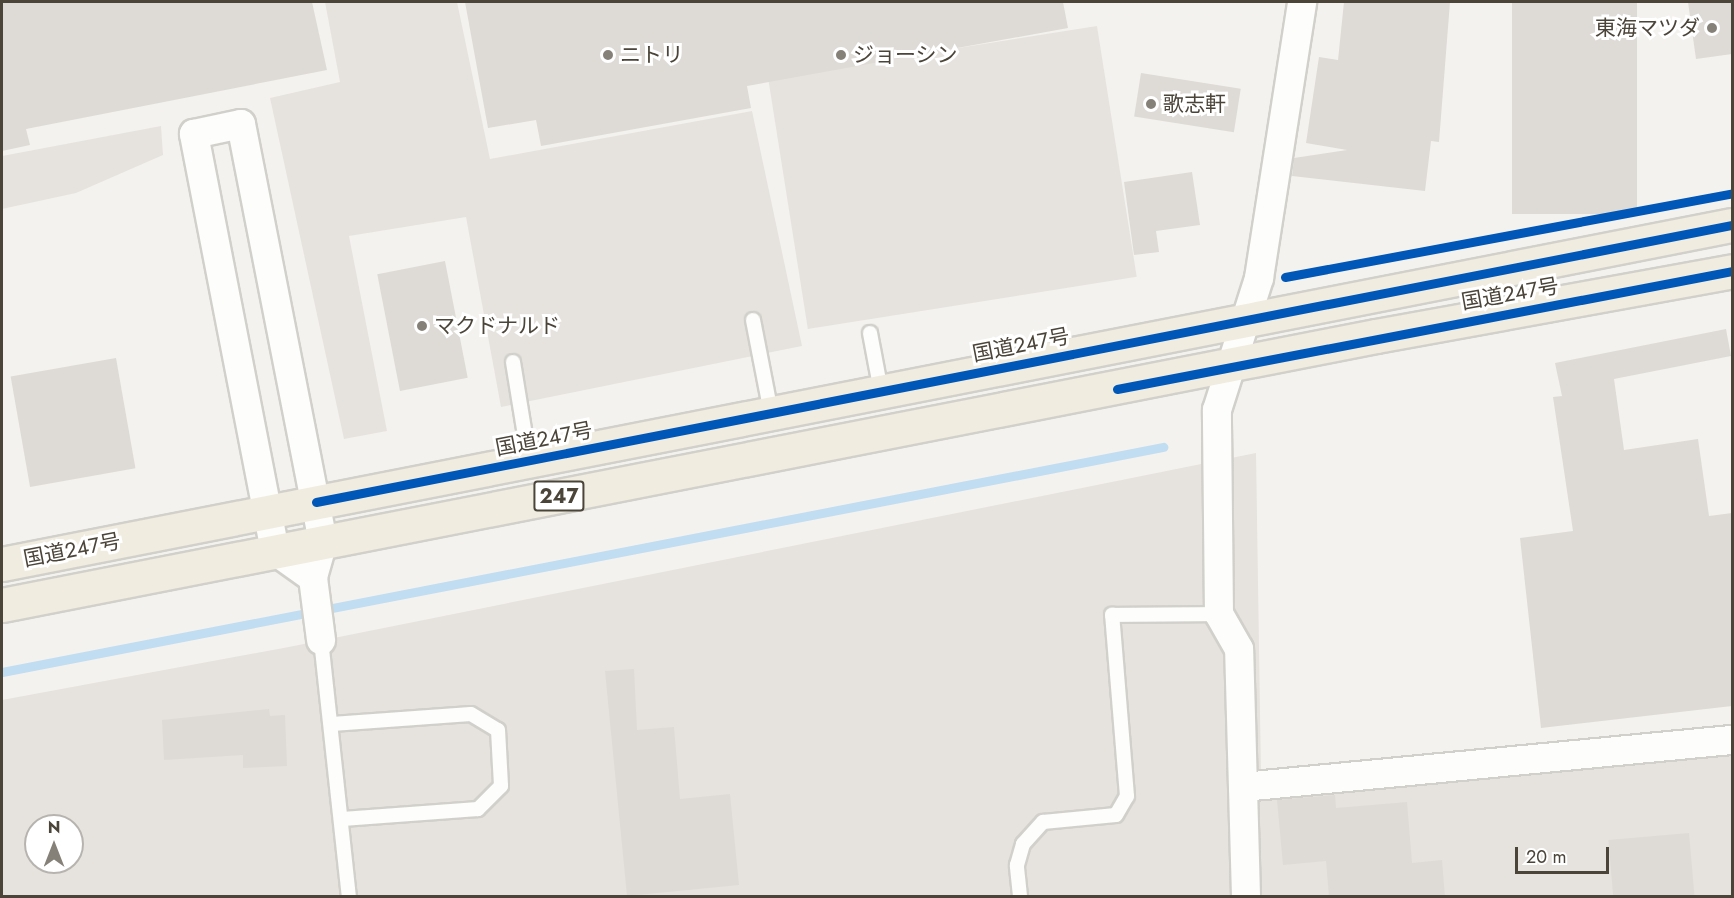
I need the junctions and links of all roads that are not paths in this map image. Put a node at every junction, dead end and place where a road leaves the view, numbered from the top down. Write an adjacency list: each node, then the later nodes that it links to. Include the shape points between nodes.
1 (1302, 2): 4 (street, via 1259,278)
2 (1732, 225): 4 (highway, 国道247号 / 247)
3 (1732, 271): 8 (highway, 国道247号 / 247)
4 (1248, 318): 8 (street); 9 (highway, 国道247号 / 247)
5 (753, 320): 10 (lane)
6 (870, 333): 9 (lane)
7 (513, 362): 11 (lane)
8 (1231, 367): 14 (highway, 国道247号 / 247); 19 (street, via 1217,410)
9 (882, 391): 10 (highway, 国道247号 / 247)
10 (771, 413): 11 (highway, 国道247号 / 247)
11 (529, 460): 12 (highway, 国道247号 / 247)
12 (316, 502): 13 (highway, 国道247号 / 247); 13 (street, via 241,124 194,134); 14 (street)
13 (267, 511): 15 (street); 16 (highway, 国道247号 / 247)
14 (324, 542): 15 (highway, 国道247号 / 247); 17 (street)
15 (275, 551): 17 (street); 18 (highway, 国道247号 / 247)
16 (2, 564)
17 (313, 578): 20 (street)
18 (2, 605)
19 (1218, 614): 23 (street, via 1239,649); 26 (lane, via 1112,615 1127,796 1116,815 1043,822 1023,844 1017,865)
20 (321, 640): 21 (lane)
21 (332, 724): 24 (lane); 24 (lane, via 471,714 498,730 501,786 478,809)
22 (1732, 740): 23 (street)
23 (1243, 788): 27 (street)
24 (342, 819): 25 (lane)
25 (349, 897)
26 (1020, 897)
27 (1246, 897)

